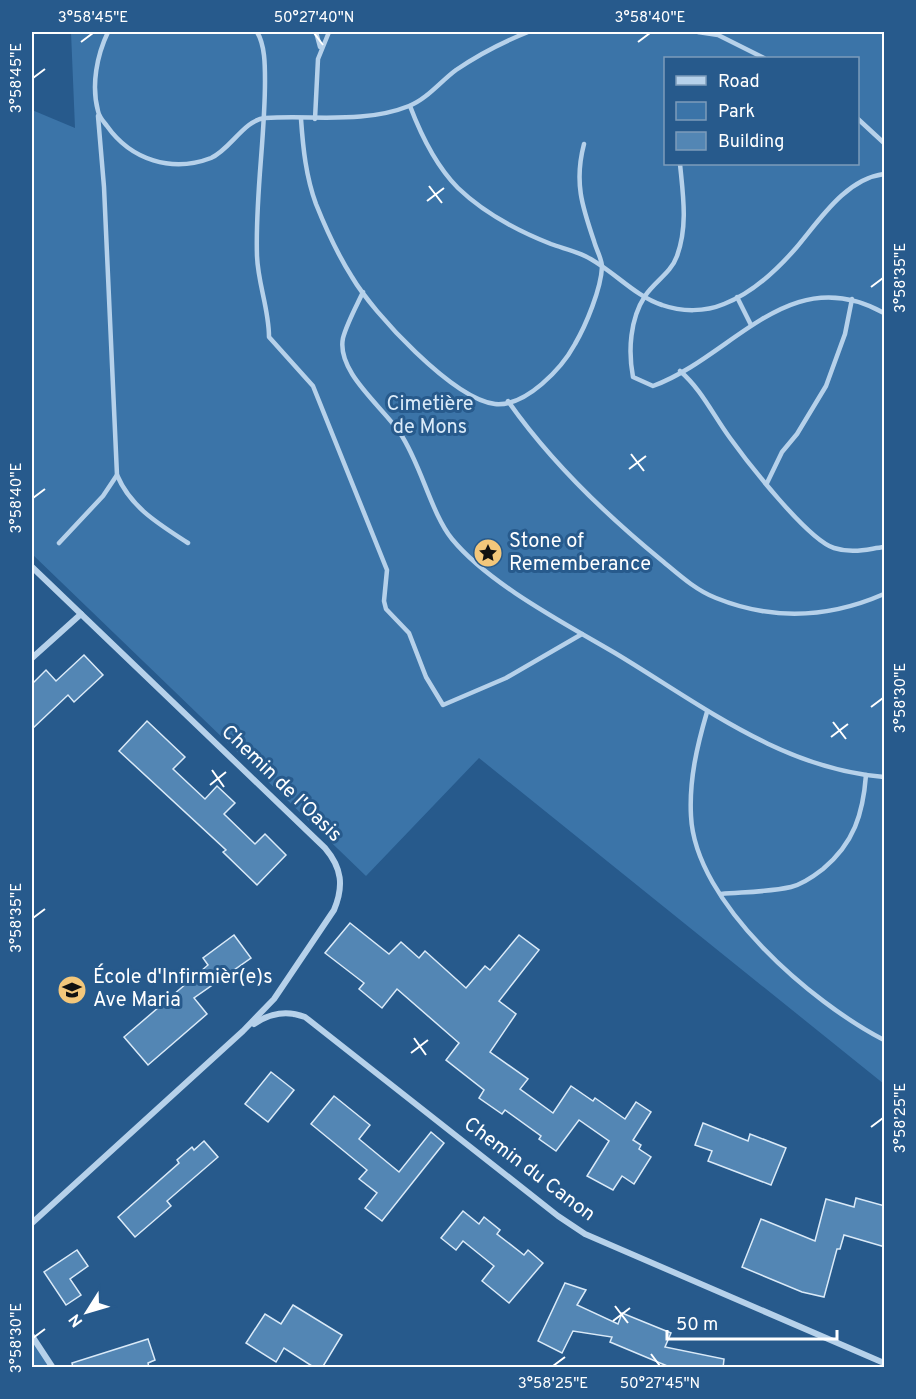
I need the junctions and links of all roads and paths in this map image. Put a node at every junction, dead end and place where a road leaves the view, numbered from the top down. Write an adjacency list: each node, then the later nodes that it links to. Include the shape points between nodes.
1 (108, 32): 10 (lane, via 97,63)
2 (257, 32): 11 (lane, via 265,66)
3 (316, 32): 7 (lane)
4 (329, 32): 7 (lane)
5 (528, 32): 9 (lane, via 456,70)
6 (698, 32): 8 (lane, via 718,35)
7 (321, 49): 13 (lane)
8 (762, 57)
9 (410, 106): 13 (lane, via 366,116); 19 (lane, via 437,162 476,203 518,230 584,255)
10 (98, 113): 11 (lane, via 127,147 144,159 166,164 213,157); 28 (lane)
11 (262, 118): 12 (lane); 36 (lane, via 257,259 269,314 269,337 313,386 387,570 386,609 409,633 436,694 443,705 461,700)
12 (301, 119): 13 (lane); 20 (lane, via 316,203 341,258)
13 (315, 119)
14 (859, 120): 15 (lane)
15 (885, 143)
16 (584, 144): 19 (lane, via 578,187)
17 (680, 165): 21 (lane, via 683,230 677,257)
18 (885, 174): 22 (lane, via 855,185 776,269)
19 (602, 266): 21 (lane); 27 (lane, via 586,321 561,367 541,385)
20 (363, 292): 27 (lane, via 445,379 466,394 497,404); 36 (lane, via 343,340 343,358 369,397 399,431 450,537 486,572)
21 (645, 296): 22 (lane, via 681,310 703,310); 26 (lane, via 631,335 633,377 653,386)
22 (737, 297): 25 (lane)
23 (852, 299): 24 (lane); 25 (lane, via 807,299 781,307); 29 (lane, via 845,334 826,386 782,452)
24 (885, 313)
25 (751, 325): 26 (lane, via 714,353)
26 (680, 371): 29 (lane, via 703,394 730,439)
27 (508, 401): 34 (lane, via 574,480 628,533 686,581 714,598 747,608 818,614)
28 (117, 475): 30 (lane); 31 (lane, via 124,492 144,513)
29 (767, 483): 32 (lane, via 785,508 832,548 860,552)
30 (59, 543)
31 (188, 543)
32 (885, 547)
33 (32, 567): 35 (street, Chemin de l'Oasis)
34 (885, 594)
35 (81, 614): 37 (street); 42 (street, Chemin de l'Oasis, via 335,860 341,894 324,927 274,999)
36 (582, 634): 38 (lane)
37 (32, 658)
38 (707, 712): 39 (lane, via 798,756); 41 (lane, via 692,779 690,817 701,861)
39 (866, 775): 40 (lane); 41 (lane, via 860,820 852,837 828,864 794,886)
40 (885, 777)
41 (721, 894): 43 (lane, via 794,978 850,1021)
42 (243, 1031): 44 (street, Chemin de l'Oasis); 46 (street, Chemin du Canon, via 278,1013 305,1017 585,1234)
43 (885, 1040)
44 (32, 1223)
45 (32, 1336): 47 (street)
46 (885, 1363)
47 (53, 1368)

